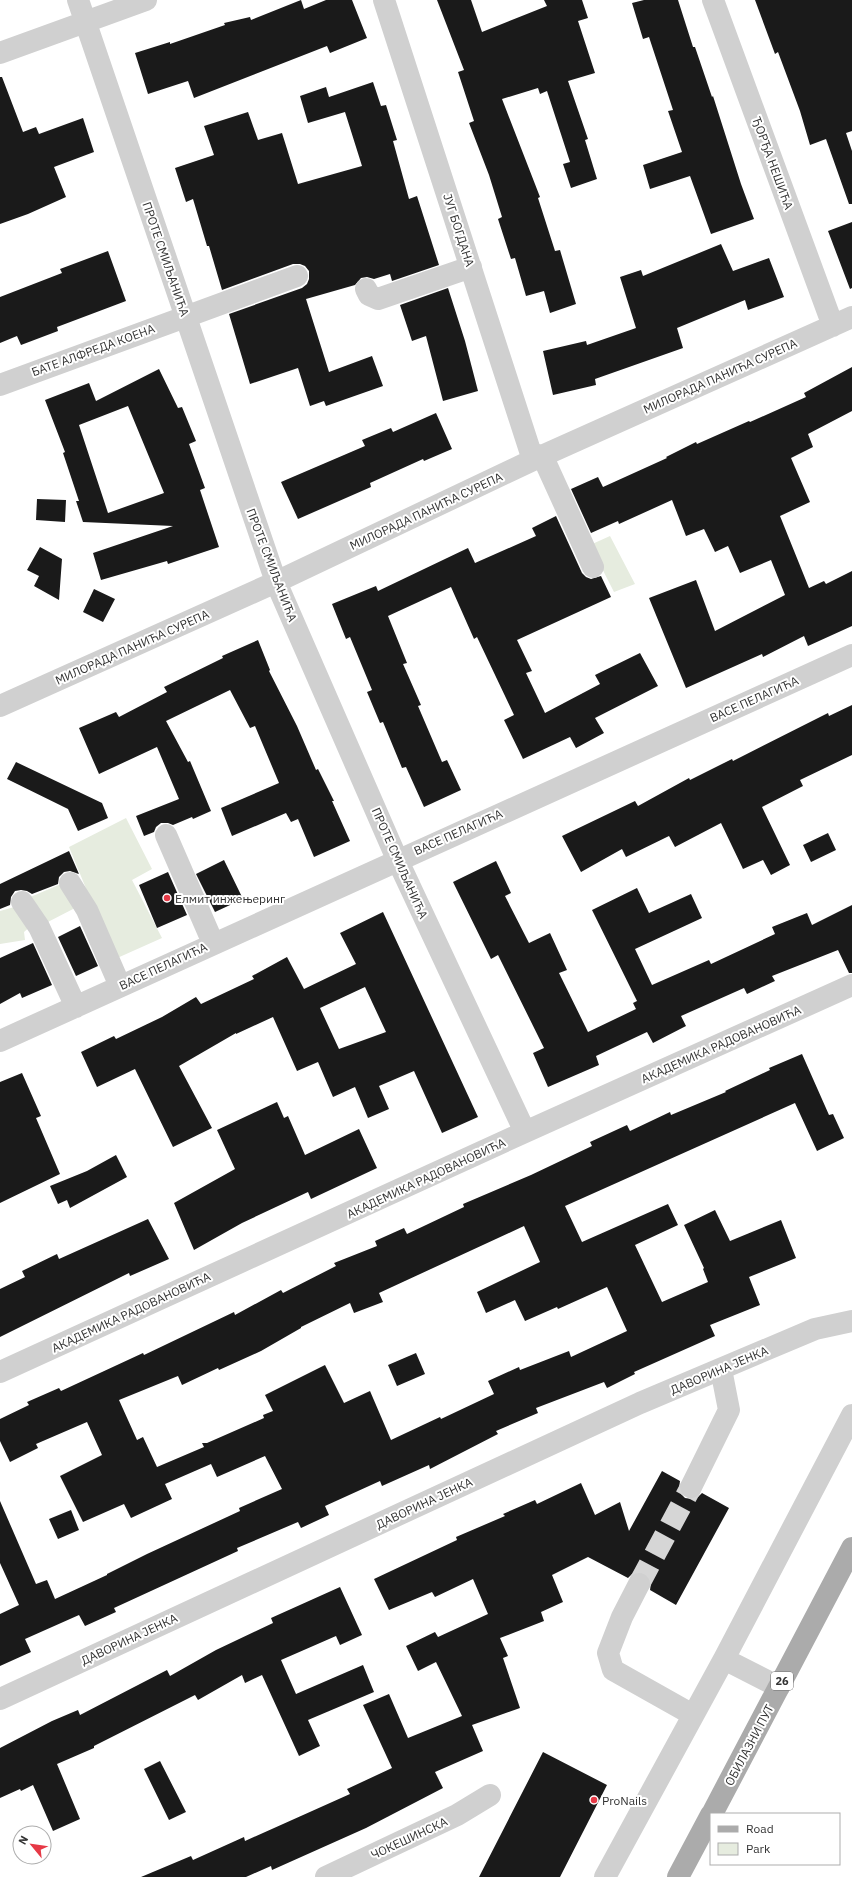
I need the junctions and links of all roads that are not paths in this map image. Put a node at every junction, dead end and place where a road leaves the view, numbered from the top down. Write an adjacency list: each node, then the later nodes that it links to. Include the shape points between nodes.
1 (78, 0): 5 (street, ПРОТЕ СМИЉАНИЋА)
2 (146, 0): 5 (street)
3 (384, 0): 7 (street, ЈУГ БОГДАНА)
4 (713, 0): 11 (street, ЂОРЂА НЕШИЋА)
5 (86, 22): 6 (street); 10 (street, ПРОТЕ СМИЉАНИЋА)
6 (0, 53)
7 (471, 267): 9 (street, via 378,299 369,295); 13 (street, ЈУГ БОГДАНА)
8 (297, 276): 10 (street, БАТЕ АЛФРЕДА КОЕНА)
9 (366, 289)
10 (185, 316): 12 (street, БАТЕ АЛФРЕДА КОЕНА); 15 (street, ПРОТЕ СМИЉАНИЋА)
11 (842, 322): 13 (street, МИЛОРАДА ПАНИЋА СУРЕПА)
12 (0, 385)
13 (538, 458): 14 (street, ЈУГ БОГДАНА); 15 (street, МИЛОРАДА ПАНИЋА СУРЕПА)
14 (592, 566)
15 (276, 582): 17 (street, МИЛОРАДА ПАНИЋА СУРЕПА); 19 (street, ПРОТЕ СМИЉАНИЋА)
16 (852, 655): 19 (street, ВАСЕ ПЕЛАГИЋА)
17 (0, 706)
18 (166, 835): 22 (street)
19 (397, 860): 22 (street, ВАСЕ ПЕЛАГИЋА); 27 (street, ПРОТЕ СМИЉАНИЋА)
20 (70, 883): 24 (street, via 87,910)
21 (22, 902): 25 (street, via 39,927)
22 (213, 943): 24 (street, ВАСЕ ПЕЛАГИЋА)
23 (852, 985): 27 (street, АКАДЕМИКА РАДОВАНОВИЋА)
24 (120, 986): 25 (street, ВАСЕ ПЕЛАГИЋА)
25 (76, 1007): 26 (street, ВАСЕ ПЕЛАГИЋА)
26 (0, 1041)
27 (525, 1132): 30 (street, АКАДЕМИКА РАДОВАНОВИЋА)
28 (849, 1324): 29 (street, ДАВОРИНА ЈЕНКА, via 815,1329)
29 (721, 1369): 32 (street, via 729,1410); 37 (street, ДАВОРИНА ЈЕНКА)
30 (0, 1372)
31 (852, 1415): 35 (street)
32 (691, 1487)
33 (852, 1548): 36 (main road, ОБИЛАЗНИ ПУТ / 26)
34 (639, 1584): 38 (street, via 608,1653 613,1670)
35 (724, 1659): 36 (street); 38 (street)
36 (779, 1687): 40 (main road, ОБИЛАЗНИ ПУТ / 26)
37 (0, 1699)
38 (694, 1715): 43 (street)
39 (490, 1795): 42 (street, ЧОКЕШИНСКА, via 457,1815)
40 (712, 1813)
41 (710, 1817): 44 (main road, ОБИЛАЗНИ ПУТ / 26)
42 (326, 1877)
43 (605, 1877)
44 (678, 1877)

